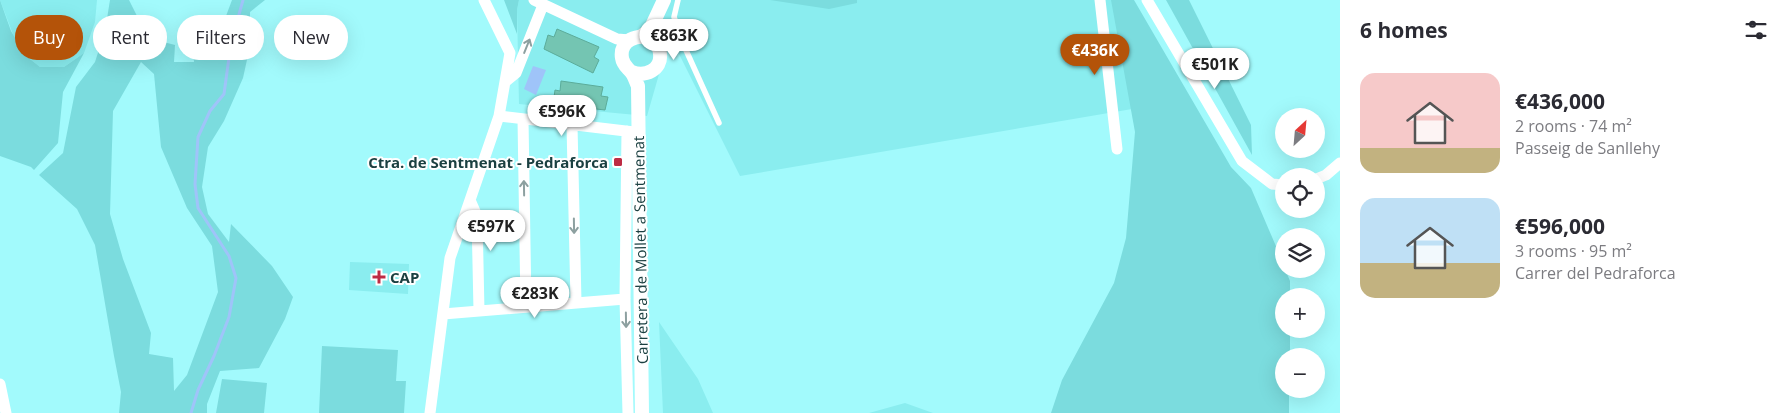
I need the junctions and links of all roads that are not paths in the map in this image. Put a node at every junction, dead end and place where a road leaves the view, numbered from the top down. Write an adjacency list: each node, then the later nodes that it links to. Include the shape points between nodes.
1 (484, 0): 9 (street, via 510,53)
2 (664, 0): 7 (street)
3 (678, 0): 12 (lane, via 674,17)
4 (1100, 0): 15 (street)
5 (1147, 0): 18 (street, via 1242,161)
6 (538, 2): 7 (street); 9 (street, one-way to 6, via 516,72)
7 (635, 39): 8 (street, via 622,58 625,66); 8 (street, Carretera de Mollet a Sentmenat, via 658,46 661,54 654,70)
8 (639, 73): 14 (street, Carretera de Mollet a Sentmenat)
9 (505, 82): 10 (street)
10 (499, 116): 11 (street); 19 (street)
11 (523, 119): 13 (street); 22 (street, one-way to 11)
12 (719, 122)
13 (572, 125): 14 (street); 21 (street, one-way to 21)
14 (633, 132): 20 (street, Carretera de Mollet a Sentmenat); 29 (street, Carretera de Mollet a Sentmenat)
15 (1117, 149)
16 (1340, 162): 17 (street)
17 (1325, 175)
18 (1275, 184)
19 (470, 200): 23 (street, via 477,216); 24 (street, via 450,258)
20 (625, 299): 21 (street); 28 (street, Carretera de Mollet a Sentmenat, one-way to 28)
21 (576, 302): 22 (street)
22 (526, 307): 23 (street)
23 (478, 311): 24 (street)
24 (443, 314): 27 (street)
25 (0, 384): 26 (street)
26 (6, 413)
27 (430, 413)
28 (628, 413)
29 (642, 413)

